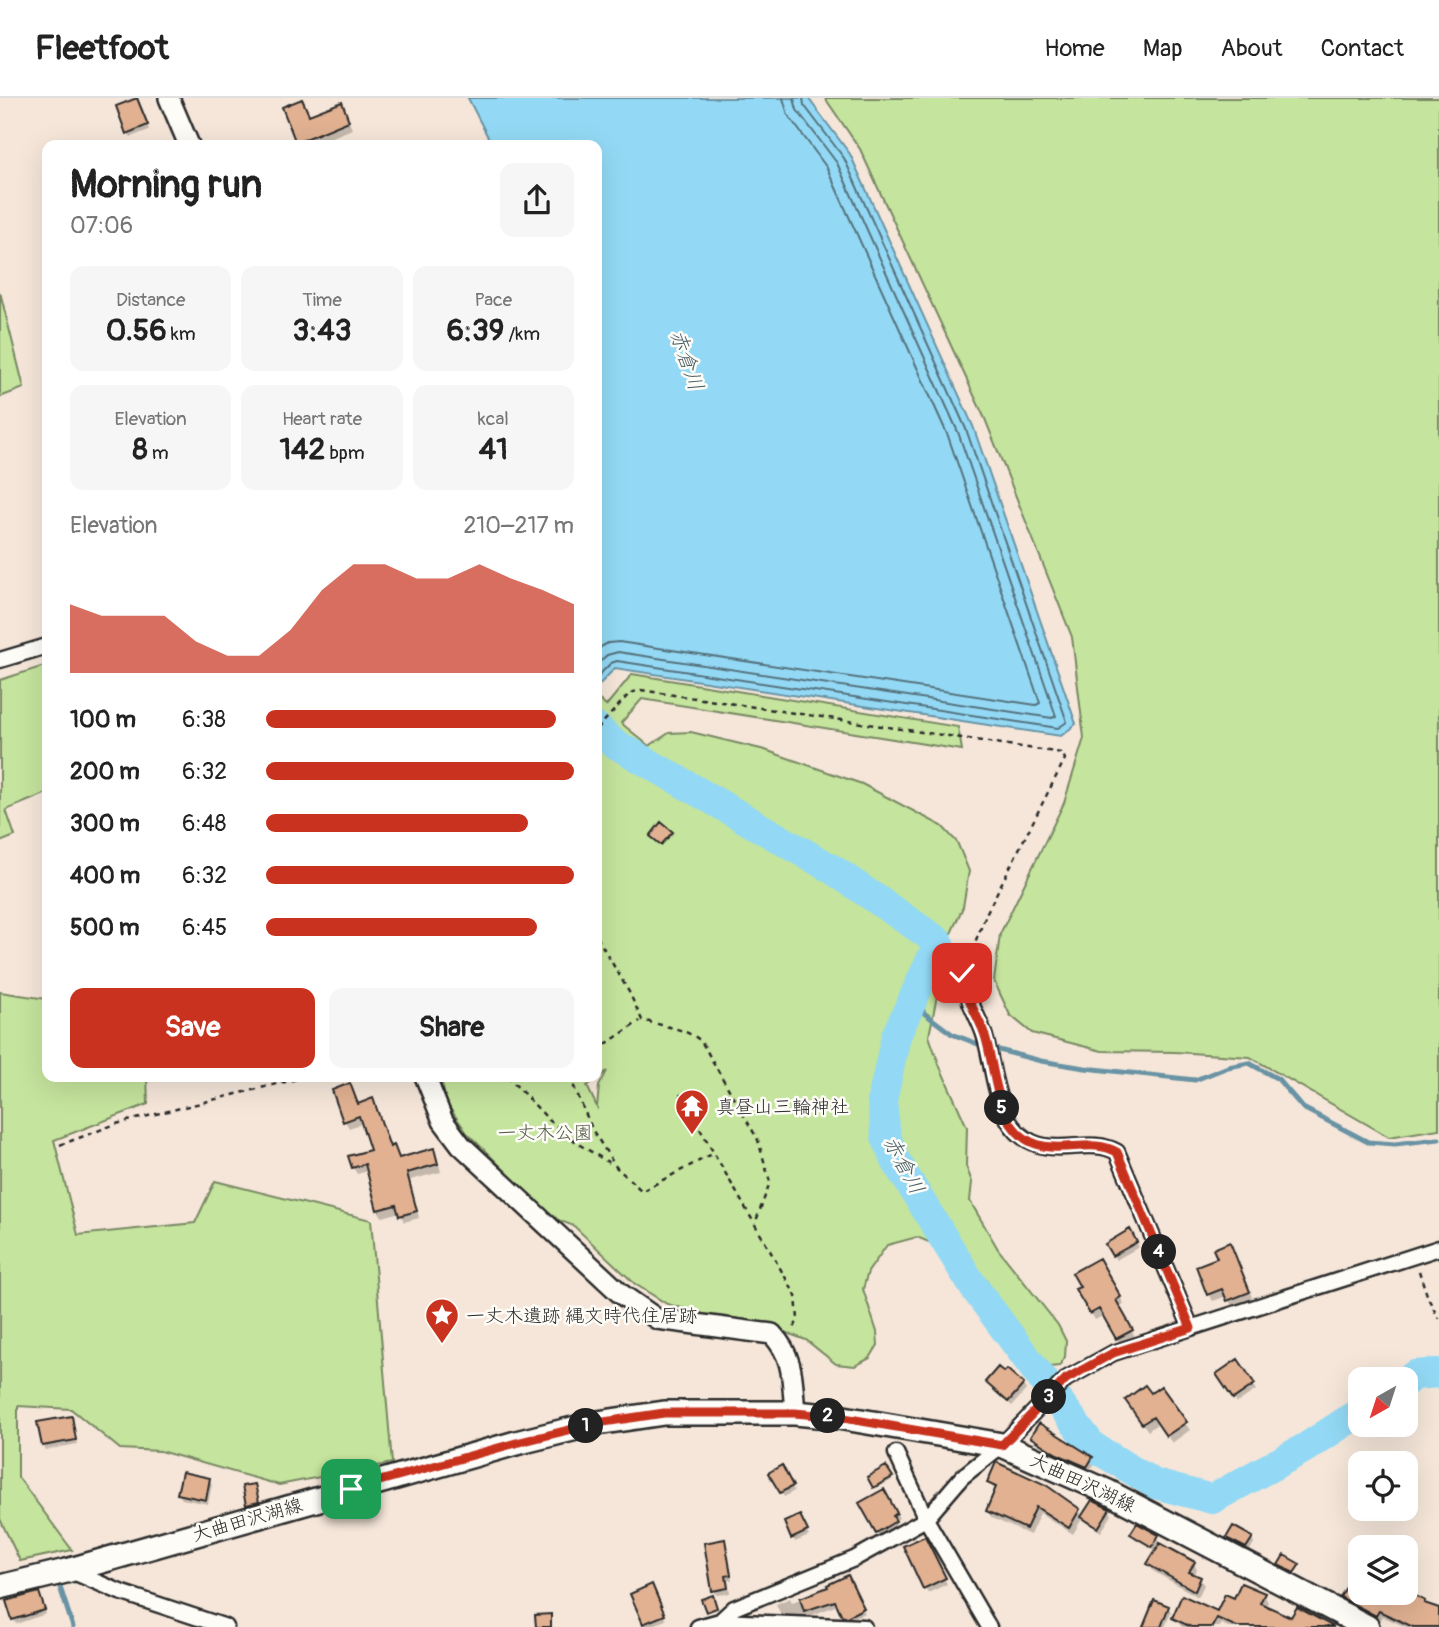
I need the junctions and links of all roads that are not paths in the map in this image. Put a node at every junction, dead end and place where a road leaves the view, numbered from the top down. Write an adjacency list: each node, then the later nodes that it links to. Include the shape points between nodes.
1 (169, 98): 2 (street)
2 (187, 140)
3 (42, 647): 4 (street)
4 (0, 660)
5 (970, 1001): 8 (street, via 1011,1126 1027,1141 1046,1146 1106,1146 1117,1152)
6 (427, 1082): 9 (street, via 443,1121 461,1145 621,1294 657,1319 772,1334 790,1360)
7 (1439, 1248): 8 (street)
8 (1191, 1328): 10 (street, via 1113,1353 1066,1379)
9 (795, 1413): 10 (main road, 大曲田沢湖線); 13 (main road, 大曲田沢湖線, via 664,1413 597,1423)
10 (1002, 1445): 12 (street, via 962,1477); 20 (main road, 大曲田沢湖線, via 1106,1491)
11 (896, 1453): 12 (street)
12 (926, 1519): 15 (street, via 854,1559 734,1608); 19 (street)
13 (70, 1570): 14 (main road, 大曲田沢湖線); 16 (street, via 120,1592)
14 (0, 1587)
15 (720, 1621): 17 (street); 18 (street)
16 (226, 1627)
17 (698, 1627)
18 (864, 1627)
19 (989, 1627)
20 (1367, 1627)

